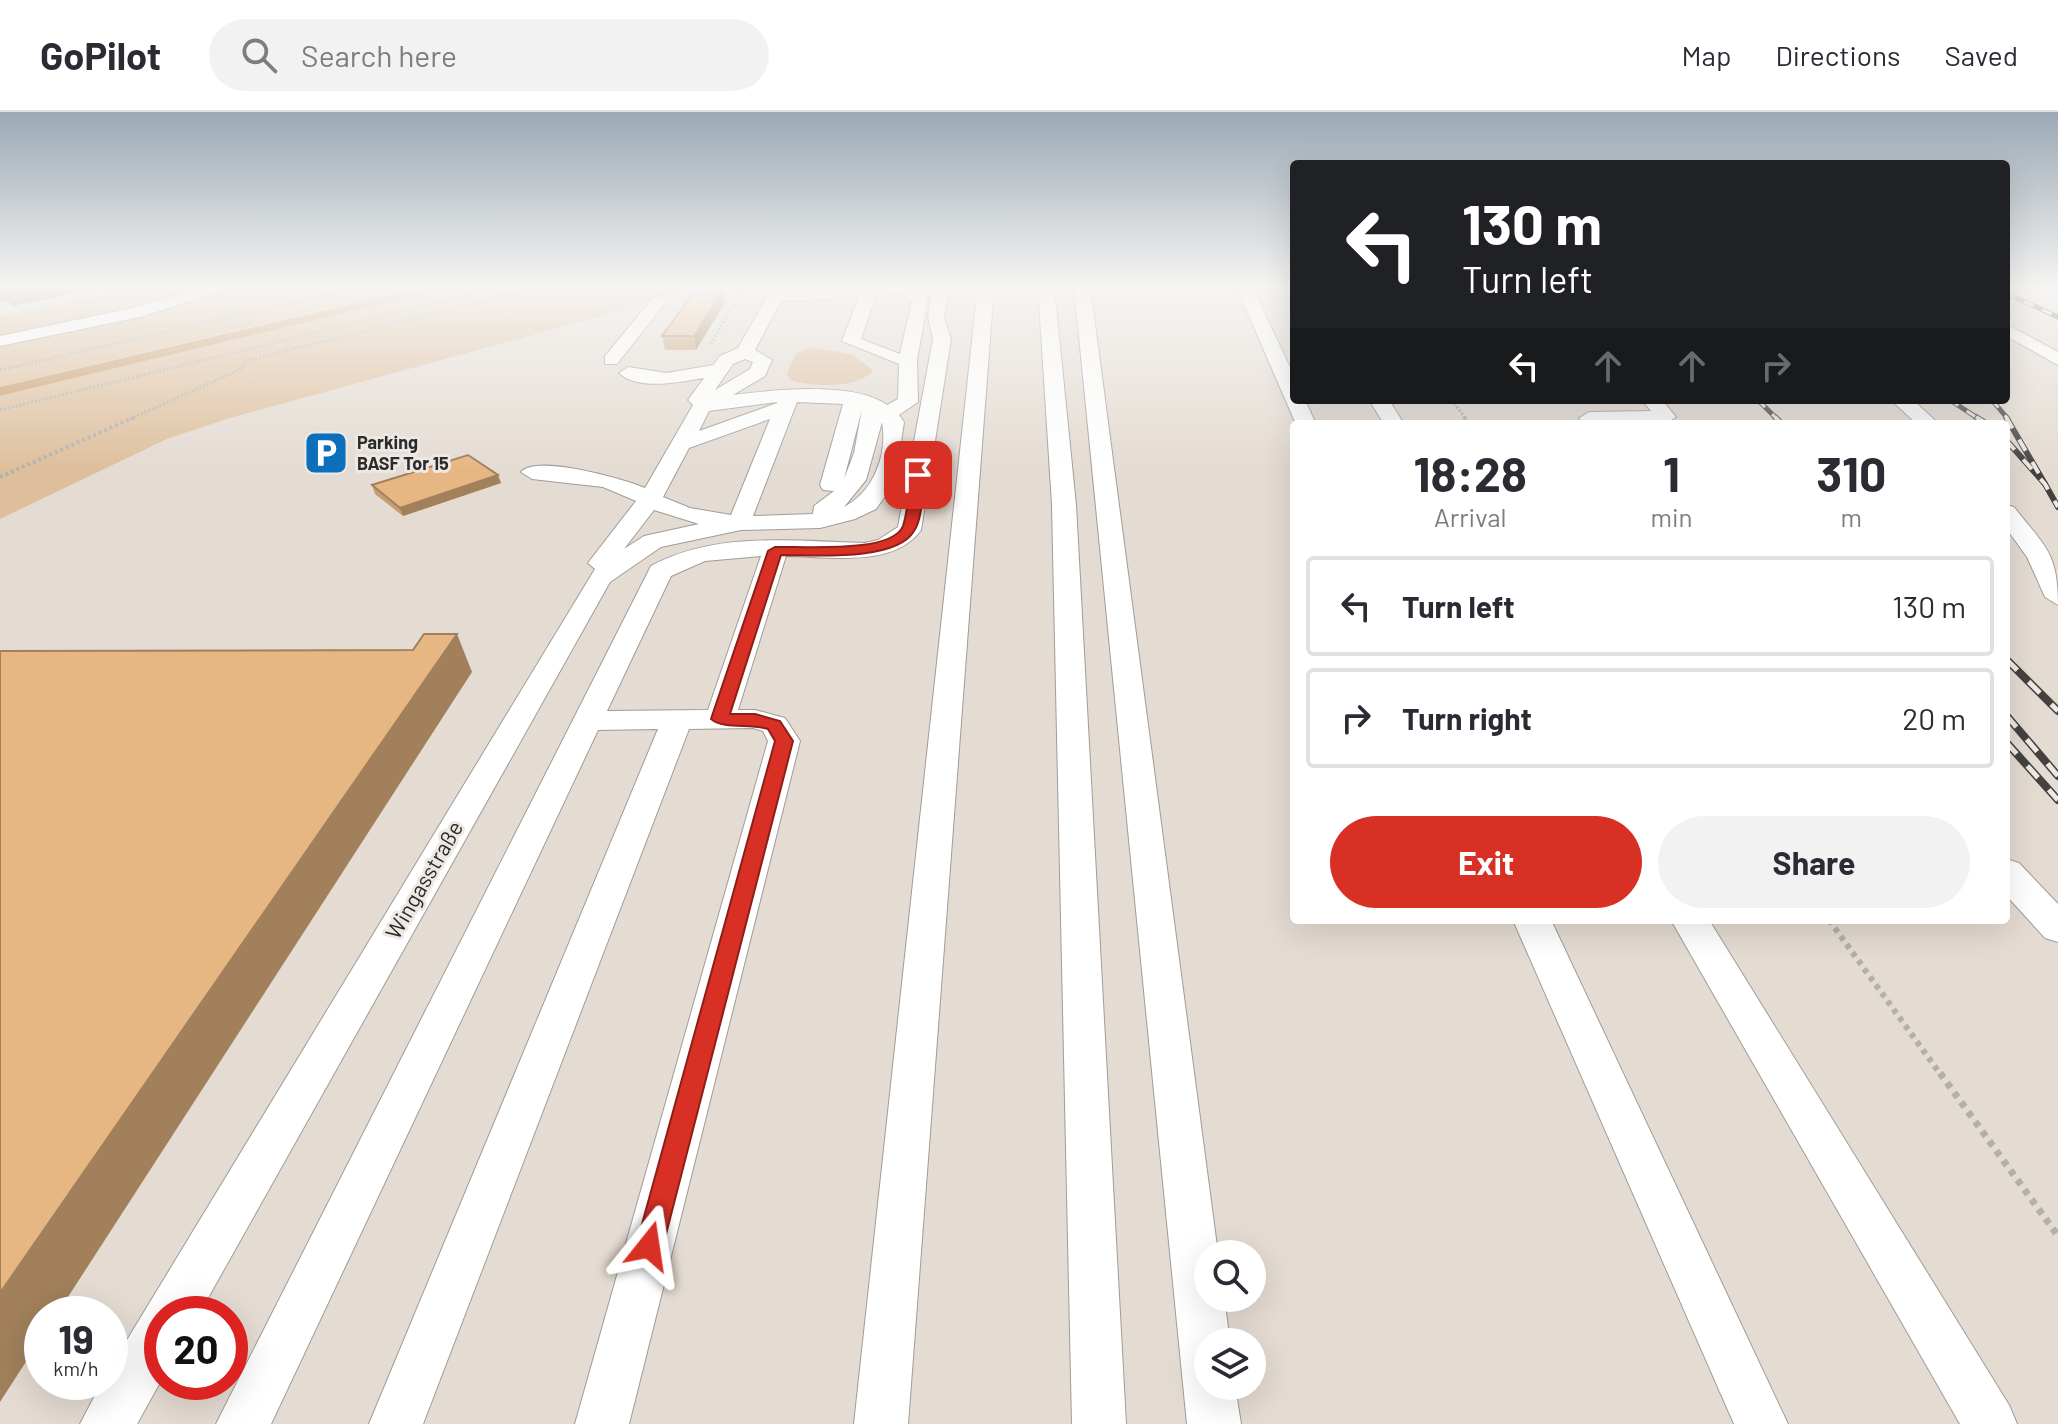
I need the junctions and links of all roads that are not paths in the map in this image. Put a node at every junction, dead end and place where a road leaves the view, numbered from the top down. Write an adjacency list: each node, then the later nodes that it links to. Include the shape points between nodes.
1 (621, 347): 13 (street)
2 (748, 347): 12 (street)
3 (862, 347): 4 (street, via 894,366)
4 (902, 347)
5 (911, 347): 20 (street, via 908,402)
6 (941, 347): 34 (street, via 909,530 886,545 865,550)
7 (980, 347): 52 (street)
8 (1051, 347): 53 (street, via 1064,505)
9 (1089, 347): 45 (street)
10 (1272, 347): 18 (street)
11 (2037, 347): 14 (street)
12 (745, 352): 15 (street); 16 (street, via 763,360)
13 (611, 360)
14 (2058, 360)
15 (718, 370): 17 (street, via 655,379); 24 (street, via 697,398)
16 (758, 372): 19 (street, via 767,388); 24 (street)
17 (628, 373)
18 (1290, 388)
19 (788, 401): 20 (street, via 824,397); 24 (street); 28 (street); 33 (street)
20 (872, 402): 30 (street); 33 (street, via 855,485 841,500 797,523)
21 (1576, 404): 25 (street)
22 (1655, 404): 26 (street, via 1666,417)
23 (1906, 404): 27 (street)
24 (702, 406): 28 (street)
25 (1590, 420)
26 (1610, 420)
27 (1924, 420)
28 (681, 444): 31 (street)
29 (534, 468): 31 (street)
30 (831, 485)
31 (642, 493): 33 (street, via 684,514); 35 (street, via 597,568)
32 (2010, 517): 36 (street, via 2039,556)
33 (739, 523): 35 (street, Wingasstraße, via 653,541)
34 (775, 551): 37 (street); 39 (street, via 711,552 660,571)
35 (600, 577): 44 (street, Wingasstraße)
36 (2058, 597)
37 (720, 719): 38 (street); 51 (street, via 774,725 784,741)
38 (677, 720): 39 (street); 50 (street)
39 (588, 721): 49 (street)
40 (2010, 876): 43 (street)
41 (1534, 924): 55 (street)
42 (1692, 924): 56 (street)
43 (2058, 928)
44 (181, 1296)
45 (1203, 1328)
46 (144, 1360): 48 (street)
47 (1211, 1400): 54 (street)
48 (107, 1424)
49 (243, 1424)
50 (396, 1424)
51 (602, 1424)
52 (881, 1424)
53 (1099, 1424)
54 (1214, 1424)
55 (1761, 1424)
56 (1990, 1424)

